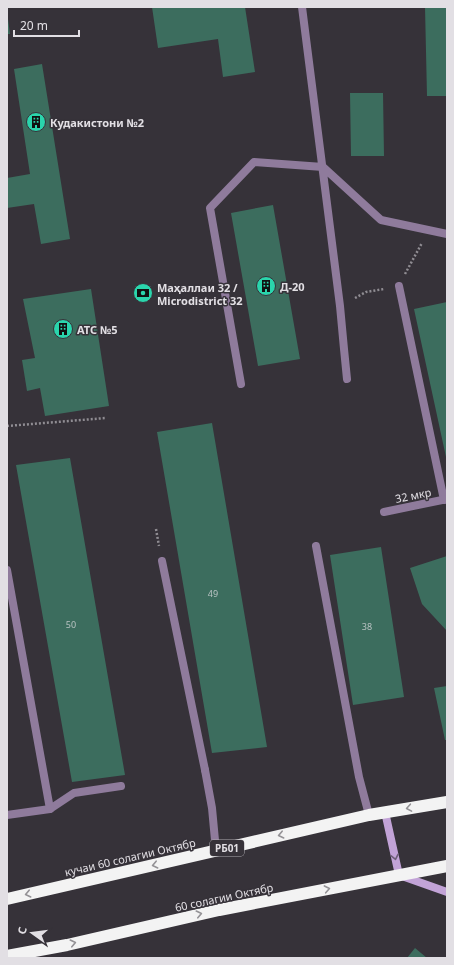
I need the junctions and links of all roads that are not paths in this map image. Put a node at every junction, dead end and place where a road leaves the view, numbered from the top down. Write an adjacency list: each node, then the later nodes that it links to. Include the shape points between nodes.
1 (302, 7): 2 (street)
2 (323, 168): 3 (street, via 381,220); 5 (street); 6 (street, via 254,162 210,208)
3 (447, 234)
4 (399, 286): 7 (street)
5 (347, 379)
6 (241, 384)
7 (446, 500): 8 (street, 32 мкр)
8 (384, 512)
9 (316, 546): 17 (street)
10 (162, 561): 18 (street, via 212,808)
11 (7, 570): 14 (street)
12 (121, 786): 14 (street, via 74,792)
13 (447, 802): 15 (highway, кучаи 60 солагии Октябр / РБ01, one-way to 15)
14 (50, 809): 16 (street)
15 (385, 812): 17 (highway, кучаи 60 солагии Октябр / РБ01); 20 (main road, one-way to 20)
16 (7, 815)
17 (369, 815): 18 (highway, кучаи 60 солагии Октябр / РБ01, one-way to 18)
18 (216, 851): 22 (highway, кучаи 60 солагии Октябр / РБ01, one-way to 22)
19 (447, 866): 20 (highway, 60 солагии Октябр)
20 (399, 875): 21 (main road); 23 (highway, 60 солагии Октябр, one-way to 20, via 219,910)
21 (447, 892)
22 (7, 899)
23 (7, 956)

